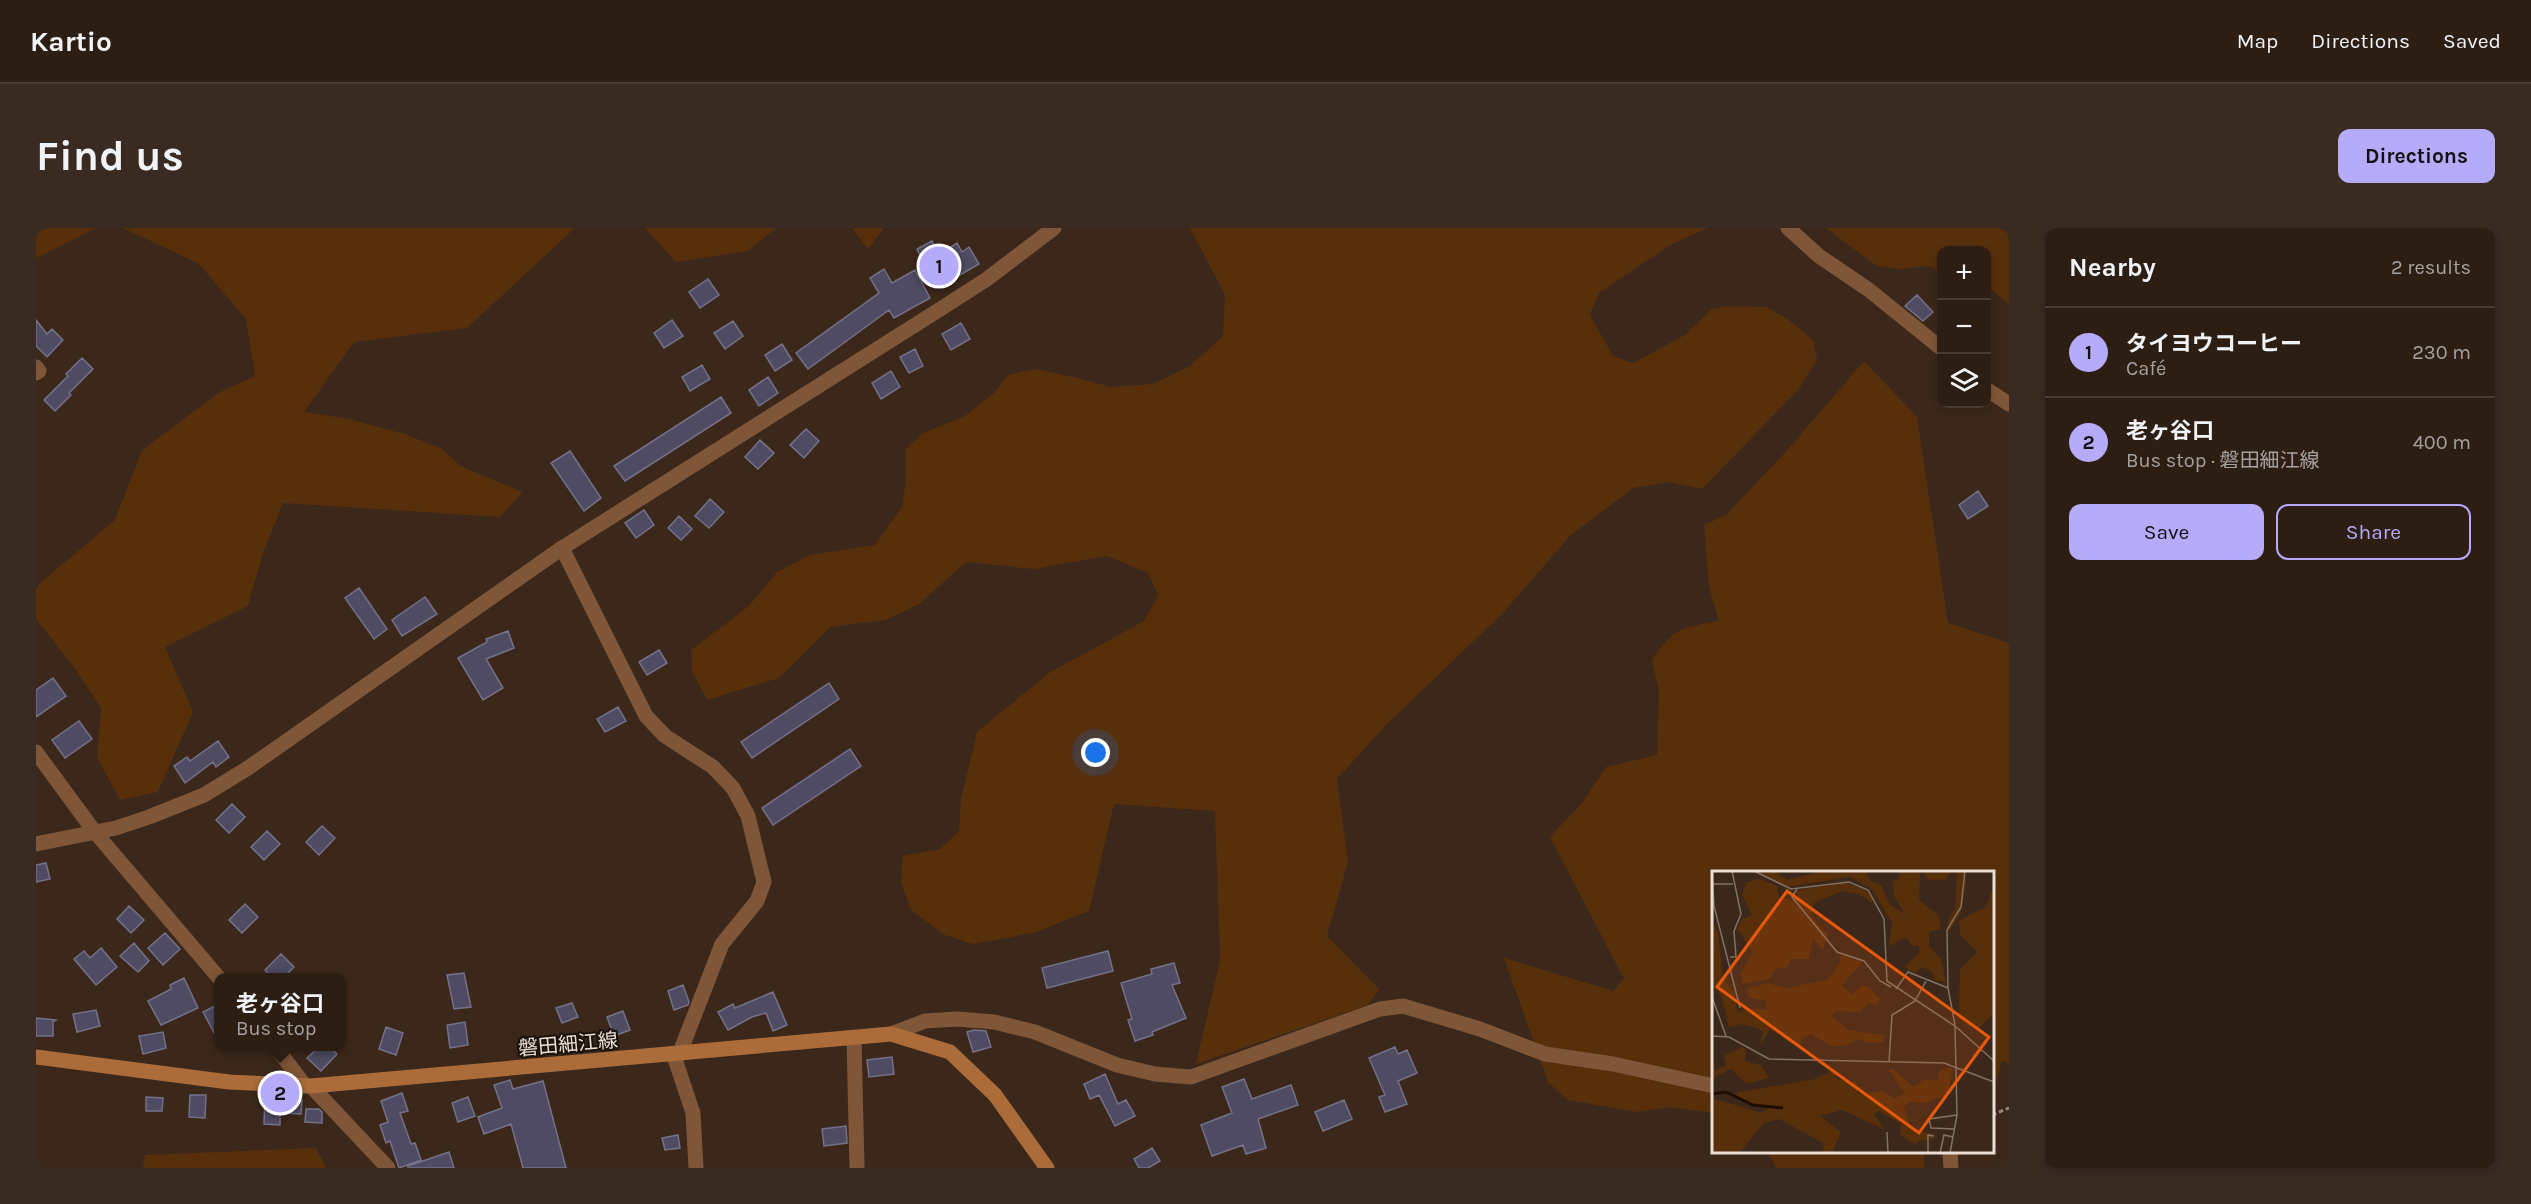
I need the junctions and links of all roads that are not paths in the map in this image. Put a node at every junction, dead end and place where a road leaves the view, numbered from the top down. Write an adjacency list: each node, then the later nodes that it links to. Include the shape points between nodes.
1 (1054, 228): 8 (street, via 960,297)
2 (1788, 228): 3 (street)
3 (1937, 346)
4 (36, 367): 5 (street)
5 (36, 373)
6 (1991, 392): 7 (street)
7 (2009, 404)
8 (562, 548): 10 (street, via 204,795 116,828); 16 (street, via 646,716 665,736 712,767 733,788 748,816 759,858 764,882 757,901 722,944)
9 (36, 752): 10 (street)
10 (94, 831): 11 (street); 12 (street)
11 (36, 844)
12 (215, 973)
13 (891, 1034): 14 (main road, 磐田細江線); 19 (street, via 925,1021 994,1022 1035,1032 1117,1065 1191,1077 1380,1009 1403,1006 1545,1054); 24 (main road, 磐田細江線, via 950,1052 995,1095)
14 (854, 1038): 16 (main road, 磐田細江線); 23 (street)
15 (278, 1051): 18 (street)
16 (676, 1055): 18 (main road, 磐田細江線); 22 (street, via 693,1113)
17 (36, 1057): 18 (main road, 磐田細江線, via 229,1082)
18 (308, 1086): 21 (street)
19 (1712, 1086)
20 (1950, 1153): 25 (street)
21 (388, 1168)
22 (696, 1168)
23 (856, 1168)
24 (1047, 1168)
25 (1951, 1168)

